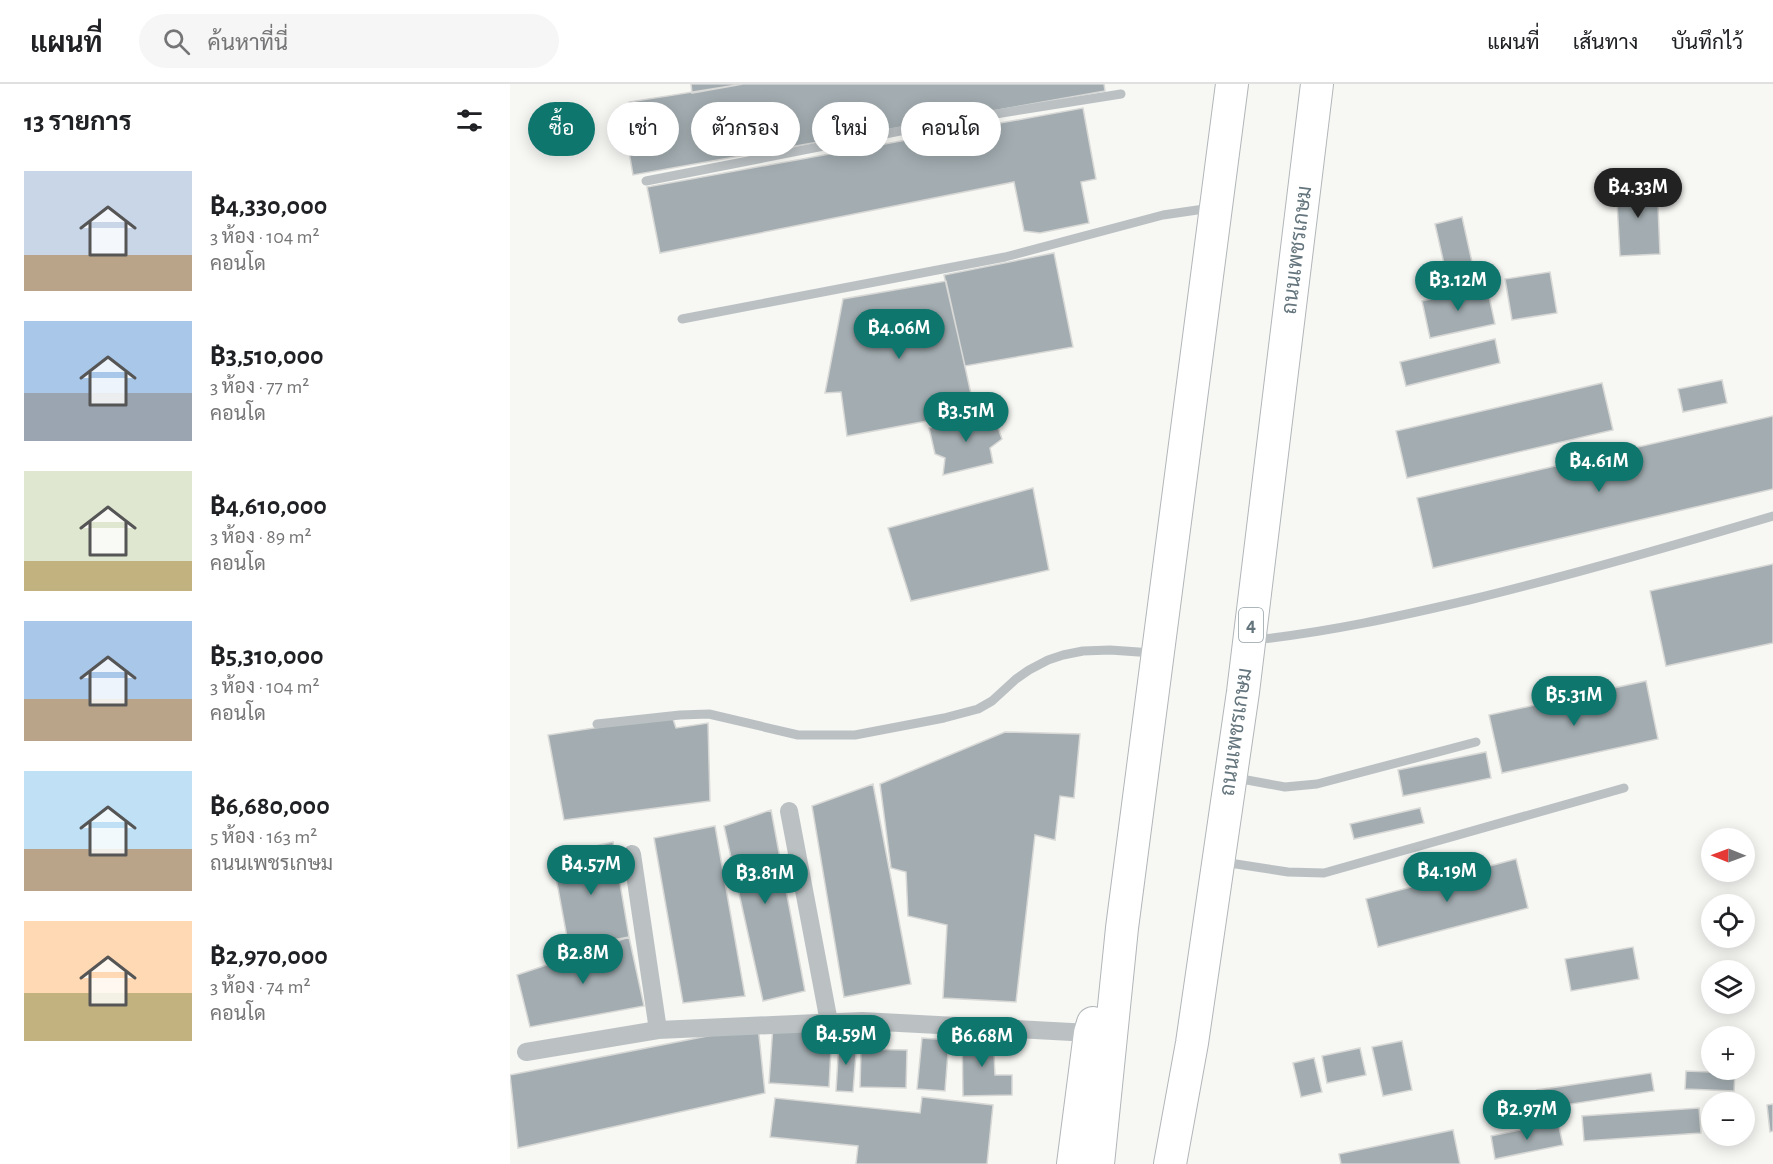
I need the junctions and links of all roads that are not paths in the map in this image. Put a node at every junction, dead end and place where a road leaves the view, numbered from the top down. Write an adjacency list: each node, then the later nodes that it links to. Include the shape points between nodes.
1 (1232, 84): 5 (highway)
2 (1317, 84): 8 (highway, ถนนเพชรเกษม / 4)
3 (1121, 94): 4 (lane, via 945,122)
4 (646, 181)
5 (1216, 208): 6 (lane, via 1163,215 1005,257); 9 (highway)
6 (682, 319)
7 (1773, 516): 8 (lane, via 1640,556 1473,599 1369,623)
8 (1249, 640): 12 (highway, ถนนเพชรเกษม / 4)
9 (1159, 653): 10 (lane, via 1110,650 1063,655 1029,670 978,709 855,735 798,735 709,714); 17 (highway)
10 (597, 724)
11 (1476, 741): 12 (lane, via 1317,784 1285,787)
12 (1230, 777): 16 (highway, ถนนเพชรเกษม / 4)
13 (1624, 788): 16 (lane, via 1324,873 1288,872)
14 (789, 811): 18 (street)
15 (632, 854): 19 (street)
16 (1218, 861): 21 (highway, ถนนเพชรเกษม / 4)
17 (1122, 928): 20 (highway); 24 (highway)
18 (829, 1022): 19 (street); 20 (street, via 862,1020)
19 (658, 1030): 22 (street)
20 (1090, 1033): 23 (highway)
21 (1192, 1043): 25 (highway, ถนนเพชรเกษม / 4); 26 (highway)
22 (526, 1052)
23 (1073, 1164)
24 (1098, 1164)
25 (1170, 1164)
26 (1183, 1164)

